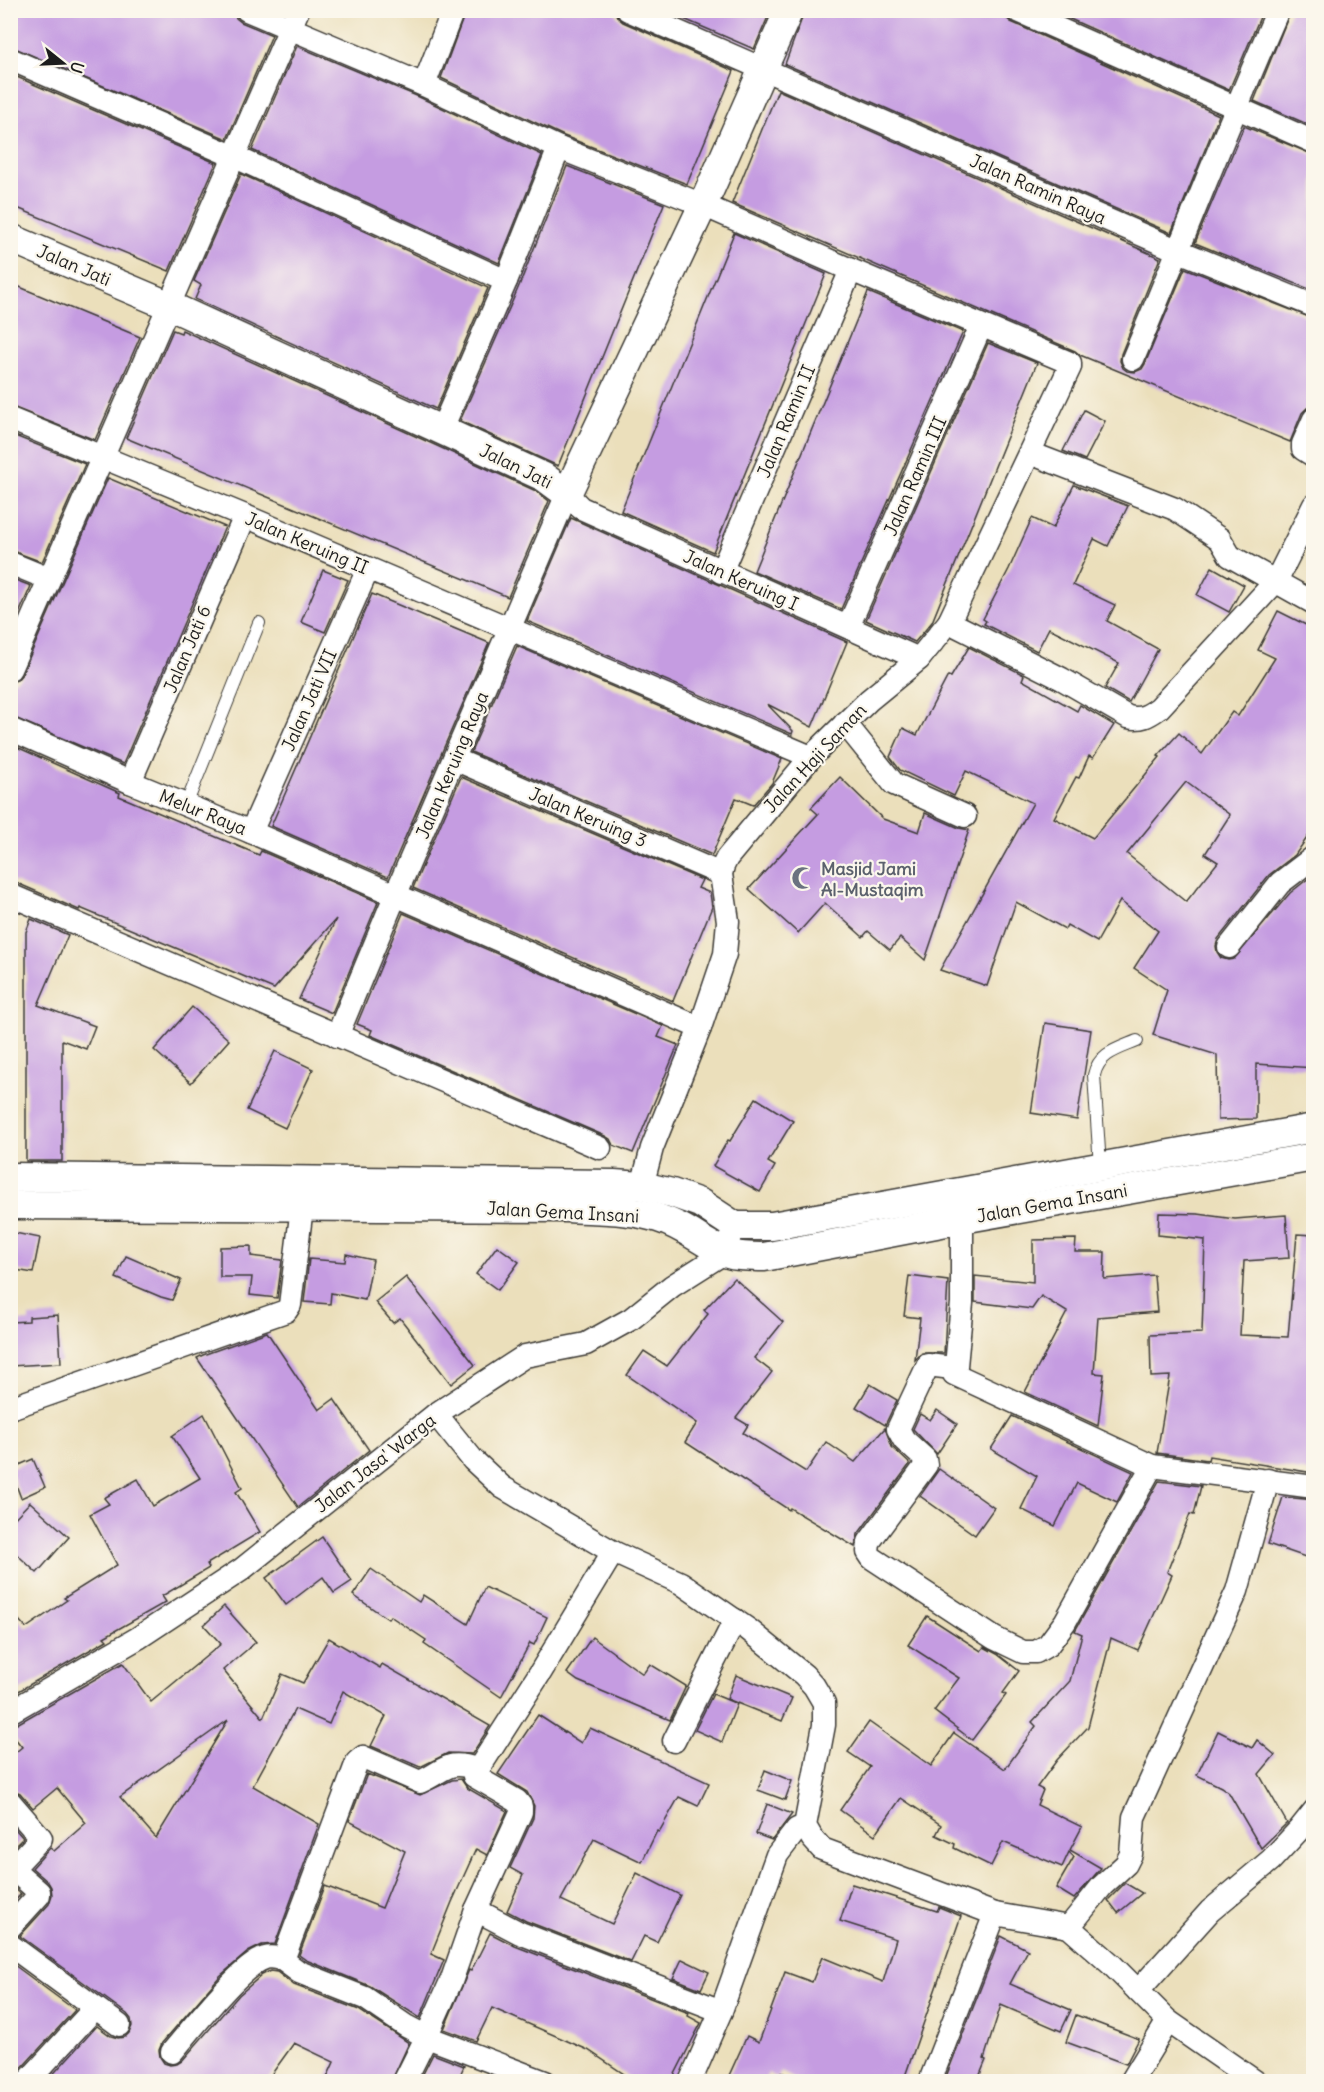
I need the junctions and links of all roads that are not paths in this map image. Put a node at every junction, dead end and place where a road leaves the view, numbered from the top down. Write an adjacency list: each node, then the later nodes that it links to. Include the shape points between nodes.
1 (247, 10): 7 (street)
2 (453, 10): 10 (street)
3 (628, 10): 9 (street, Jalan Ramin Raya)
4 (789, 10): 9 (street, Jalan Jati)
5 (1016, 10): 11 (street)
6 (1278, 10): 11 (street)
7 (294, 20): 10 (street); 14 (street)
8 (10, 59): 14 (street)
9 (763, 70): 15 (street, Jalan Jati); 17 (street, Jalan Ramin Raya)
10 (424, 85): 13 (street)
11 (1235, 108): 12 (street); 17 (street)
12 (1314, 142)
13 (559, 148): 15 (street); 19 (street)
14 (233, 156): 19 (street); 20 (street)
15 (703, 205): 18 (street); 30 (street, Jalan Jati)
16 (10, 238): 20 (street, Jalan Jati)
17 (1179, 251): 21 (street, Jalan Ramin Raya); 23 (street)
18 (851, 270): 22 (street); 35 (street, Jalan Ramin II)
19 (506, 281): 26 (street)
20 (170, 306): 26 (street, Jalan Jati); 29 (street)
21 (1314, 306)
22 (981, 326): 27 (street, Jalan Haji Saman, via 1070,363); 41 (street, Jalan Ramin III)
23 (1133, 359)
24 (1314, 418): 28 (street, via 1303,444 1303,449)
25 (10, 419): 29 (street, Jalan Keruing II)
26 (441, 431): 30 (street, Jalan Jati, via 544,477)
27 (1030, 453): 37 (street, via 1175,509 1221,539 1230,556); 40 (street, Jalan Haji Saman)
28 (1314, 456)
29 (104, 457): 32 (street, Jalan Keruing II); 36 (street)
30 (567, 494): 35 (street, Jalan Keruing I, via 582,507); 42 (street, Jalan Keruing Raya)
31 (1314, 505): 37 (street)
32 (245, 516): 34 (street, Jalan Keruing II); 49 (street, Jalan Jati 6)
33 (10, 563): 36 (street)
34 (368, 569): 42 (street, Jalan Keruing II); 52 (street, Jalan Jati VII)
35 (721, 572): 41 (street, Jalan Keruing I)
36 (49, 579): 44 (street)
37 (1276, 581): 38 (street); 40 (street, via 1159,708 1138,720)
38 (1314, 603)
39 (259, 622): 50 (lane)
40 (949, 622): 43 (street, Jalan Haji Saman)
41 (848, 627): 43 (street, Jalan Keruing I)
42 (510, 629): 47 (street, Jalan Keruing II); 48 (street, Jalan Keruing Raya)
43 (919, 659): 45 (street, Jalan Haji Saman)
44 (10, 669)
45 (845, 723): 47 (street, Jalan Haji Saman); 51 (street, via 894,784)
46 (10, 729): 49 (street, Melur Raya)
47 (811, 757): 54 (street, Jalan Haji Saman, via 727,858)
48 (454, 759): 54 (street, Jalan Keruing 3); 56 (street, Jalan Keruing Raya)
49 (130, 782): 50 (street, Melur Raya)
50 (186, 806): 52 (street, Melur Raya)
51 (965, 816)
52 (251, 832): 56 (street, Melur Raya)
53 (1314, 857): 57 (street, via 1280,884)
54 (721, 874): 58 (street, via 728,921 725,954)
55 (10, 896): 59 (street)
56 (395, 896): 58 (street, Melur Raya); 59 (street, Jalan Keruing Raya)
57 (1229, 947)
58 (700, 1028): 66 (street, via 652,1148)
59 (337, 1036): 62 (street)
60 (1137, 1041): 64 (lane, via 1106,1054 1096,1064)
61 (1314, 1128): 64 (street, Jalan Gema Insani)
62 (600, 1148)
63 (1314, 1157): 70 (street, Jalan Gema Insani)
64 (1100, 1166): 69 (street, Jalan Gema Insani)
65 (10, 1177): 66 (street, Jalan Gema Insani, via 614,1184)
66 (638, 1199): 68 (street, Jalan Gema Insani, via 567,1208); 71 (street, Jalan Gema Insani, via 672,1192 700,1203); 73 (street, Jalan Gema Insani, via 657,1218 682,1227)
67 (10, 1205): 68 (street, Jalan Gema Insani)
68 (302, 1207): 75 (street, via 290,1305 286,1311)
69 (812, 1219): 71 (street, Jalan Gema Insani, via 772,1226); 72 (street)
70 (962, 1219): 72 (street, Jalan Gema Insani); 74 (street, via 962,1303 956,1366)
71 (735, 1226): 73 (street)
72 (817, 1247): 73 (street, Jalan Gema Insani, via 764,1257)
73 (724, 1253): 76 (street, Jalan Jasa' Warga, via 672,1286 632,1319 586,1344 525,1356)
74 (952, 1368): 77 (street, via 954,1374); 77 (street, via 928,1365 921,1376 898,1429 904,1440 926,1459 926,1465 869,1542 868,1552 994,1638 1023,1652 1036,1652 1048,1645 1065,1622)
75 (10, 1408)
76 (436, 1414): 80 (street, via 473,1460 502,1487); 82 (street, Jalan Jasa' Warga, via 241,1570 138,1638)
77 (1152, 1466): 78 (street)
78 (1268, 1480): 79 (street); 91 (street, via 1237,1591 1134,1817 1131,1854)
79 (1314, 1487)
80 (613, 1552): 81 (street, via 681,1583); 84 (street)
81 (735, 1620): 83 (street); 87 (street, via 804,1675 824,1703 824,1725)
82 (10, 1712)
83 (674, 1741)
84 (477, 1769): 88 (street, via 474,1776 517,1802 521,1812); 93 (street, via 450,1764 420,1782 360,1759)
85 (10, 1802): 90 (street, via 41,1838 14,1868 39,1895)
86 (1314, 1811): 94 (street, via 1270,1860 1210,1911)
87 (805, 1826): 89 (street, via 822,1849); 96 (street, via 777,1855)
88 (476, 1910): 96 (street, via 520,1933); 99 (street)
89 (994, 1914): 91 (street); 101 (street)
90 (10, 1927)
91 (1069, 1927): 94 (street)
92 (10, 1945): 95 (street)
93 (283, 1960): 99 (street, via 299,1972 365,1998); 100 (street, via 263,1958 246,1970)
94 (1138, 1991): 97 (street)
95 (95, 2008): 98 (street); 102 (street)
96 (721, 2011): 105 (street)
97 (1168, 2021): 106 (street); 107 (street)
98 (119, 2025)
99 (427, 2037): 103 (street); 104 (street)
100 (172, 2052)
101 (932, 2076)
102 (27, 2082)
103 (404, 2082)
104 (545, 2082)
105 (690, 2082)
106 (1131, 2082)
107 (1256, 2082)

